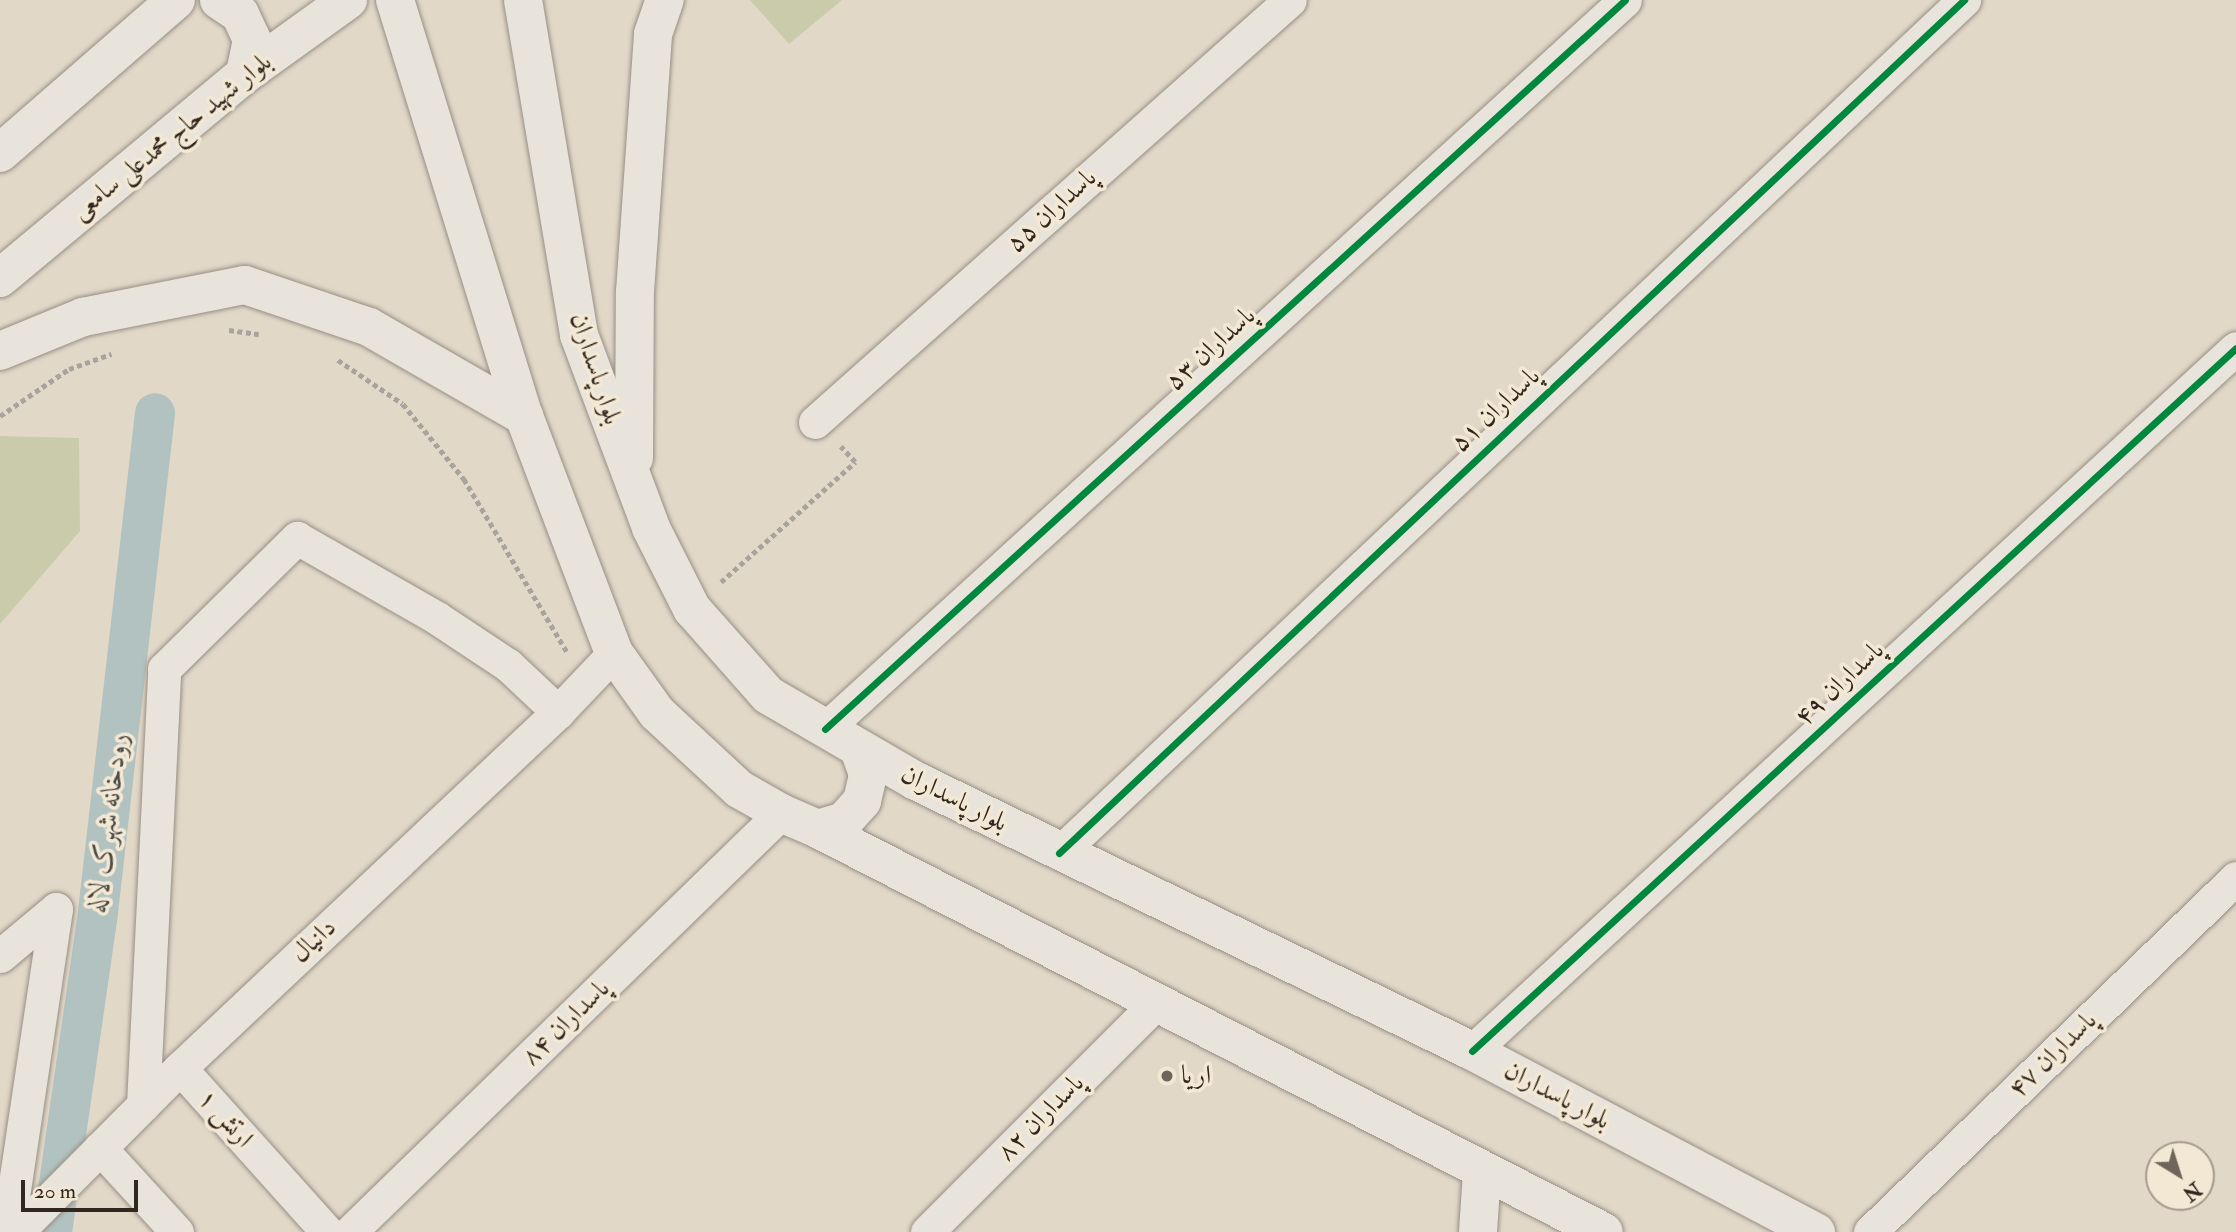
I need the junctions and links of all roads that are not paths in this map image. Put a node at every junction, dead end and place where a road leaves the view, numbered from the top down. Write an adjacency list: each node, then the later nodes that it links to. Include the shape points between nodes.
1 (176, 0): 11 (main road)
2 (219, 0): 10 (main road, via 240,14 251,40)
3 (348, 0): 10 (main road, بلوار شهید حاج محمدعلی سامعی)
4 (395, 0): 15 (main road)
5 (523, 0): 17 (main road, بلوار پاسداران, via 579,335)
6 (665, 0): 17 (main road, via 653,34 635,292)
7 (1290, 0): 16 (street, پاسداران ۵۵)
8 (1625, 0): 20 (street, پاسداران ۵۳)
9 (1964, 0): 25 (street, پاسداران ۵۱)
10 (245, 74): 12 (main road, بلوار شهید حاج محمدعلی سامعی)
11 (0, 153)
12 (0, 278)
13 (2236, 348): 30 (street, پاسداران ۴۹)
14 (0, 351): 15 (main road, via 83,317 246,285 369,327)
15 (524, 416): 18 (main road)
16 (815, 422)
17 (634, 481): 20 (main road, بلوار پاسداران, via 651,528 692,609 768,695)
18 (614, 653): 19 (street, دانیال); 23 (main road, via 657,713 740,789)
19 (558, 712): 31 (street, دانیال); 32 (street, via 508,665 437,618 297,538 164,668)
20 (825, 729): 21 (main road, بلوار پاسداران)
21 (859, 748): 22 (main road, بلوار پاسداران); 24 (main road, via 868,774 862,801 844,821)
22 (916, 781): 25 (main road, بلوار پاسداران); 26 (main road, via 891,789 873,808 867,832)
23 (781, 813): 24 (main road); 39 (street, پاسداران ۸۴)
24 (818, 829): 26 (main road)
25 (1059, 853): 30 (main road, بلوار پاسداران)
26 (873, 858): 29 (main road)
27 (2236, 878): 44 (street, پاسداران ۴۷)
28 (0, 956): 36 (street, via 56,909)
29 (1156, 1003): 34 (main road); 40 (street, پاسداران ۸۲)
30 (1472, 1051): 43 (main road, بلوار پاسداران)
31 (180, 1068): 32 (street, دانیال); 38 (street, ارتش ۱)
32 (143, 1105): 33 (street, دانیال)
33 (100, 1148): 35 (street, دانیال); 37 (street)
34 (1482, 1171): 41 (main road); 42 (main road)
35 (26, 1223)
36 (8, 1232)
37 (177, 1232)
38 (327, 1232)
39 (350, 1232)
40 (927, 1232)
41 (1478, 1232)
42 (1604, 1232)
43 (1816, 1232)
44 (1870, 1232)

